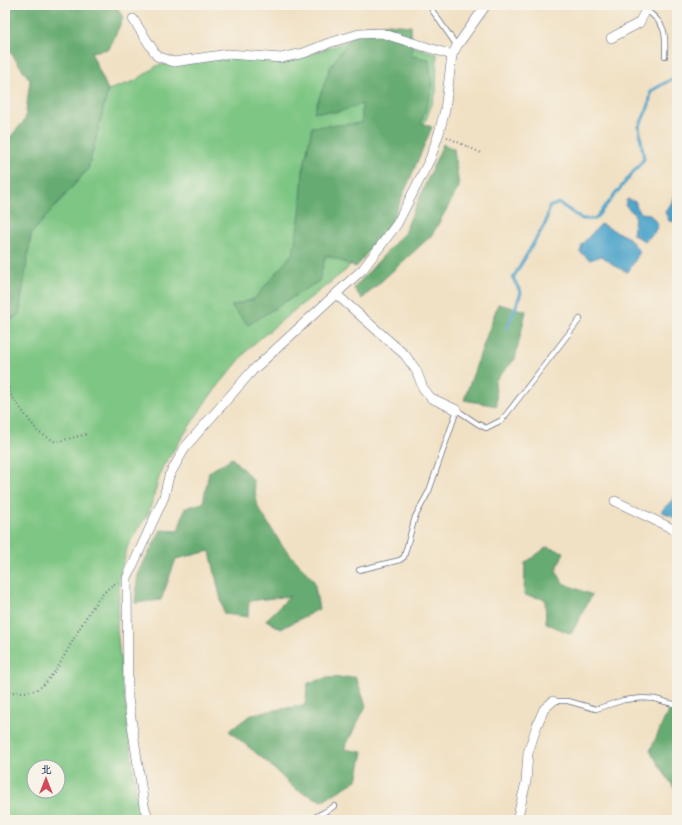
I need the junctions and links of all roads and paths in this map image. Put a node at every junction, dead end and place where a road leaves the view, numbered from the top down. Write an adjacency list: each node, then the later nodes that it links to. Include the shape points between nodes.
1 (431, 5): 6 (lane)
2 (486, 5): 6 (street)
3 (646, 8): 5 (street, via 639,23); 8 (lane, via 657,18 664,30)
4 (133, 19): 7 (street, via 157,56 174,62 228,54 281,58 359,34 380,33)
5 (611, 38)
6 (457, 46): 7 (street)
7 (452, 55): 9 (street)
8 (664, 56)
9 (439, 133): 10 (path); 11 (street, via 430,159 397,224 363,269)
10 (481, 153)
11 (336, 294): 14 (street, via 405,355 431,398); 19 (street, via 252,371 186,446 169,476 164,497)
12 (580, 319): 14 (lane, via 502,420 486,428)
13 (5, 368): 15 (path, via 10,394 38,432 56,442)
14 (457, 410): 18 (lane, via 429,491 415,516 404,557)
15 (87, 434)
16 (615, 501): 17 (street)
17 (677, 531)
18 (359, 570)
19 (127, 578): 20 (path, via 105,591 46,683 36,690); 24 (street, via 128,698 144,806)
20 (5, 692)
21 (553, 701): 22 (lane, via 568,701 596,709 624,700 643,698); 26 (street, via 544,709 536,725 528,753 526,782)
22 (677, 705)
23 (334, 806): 25 (lane)
24 (149, 820)
25 (311, 820)
26 (517, 820)

